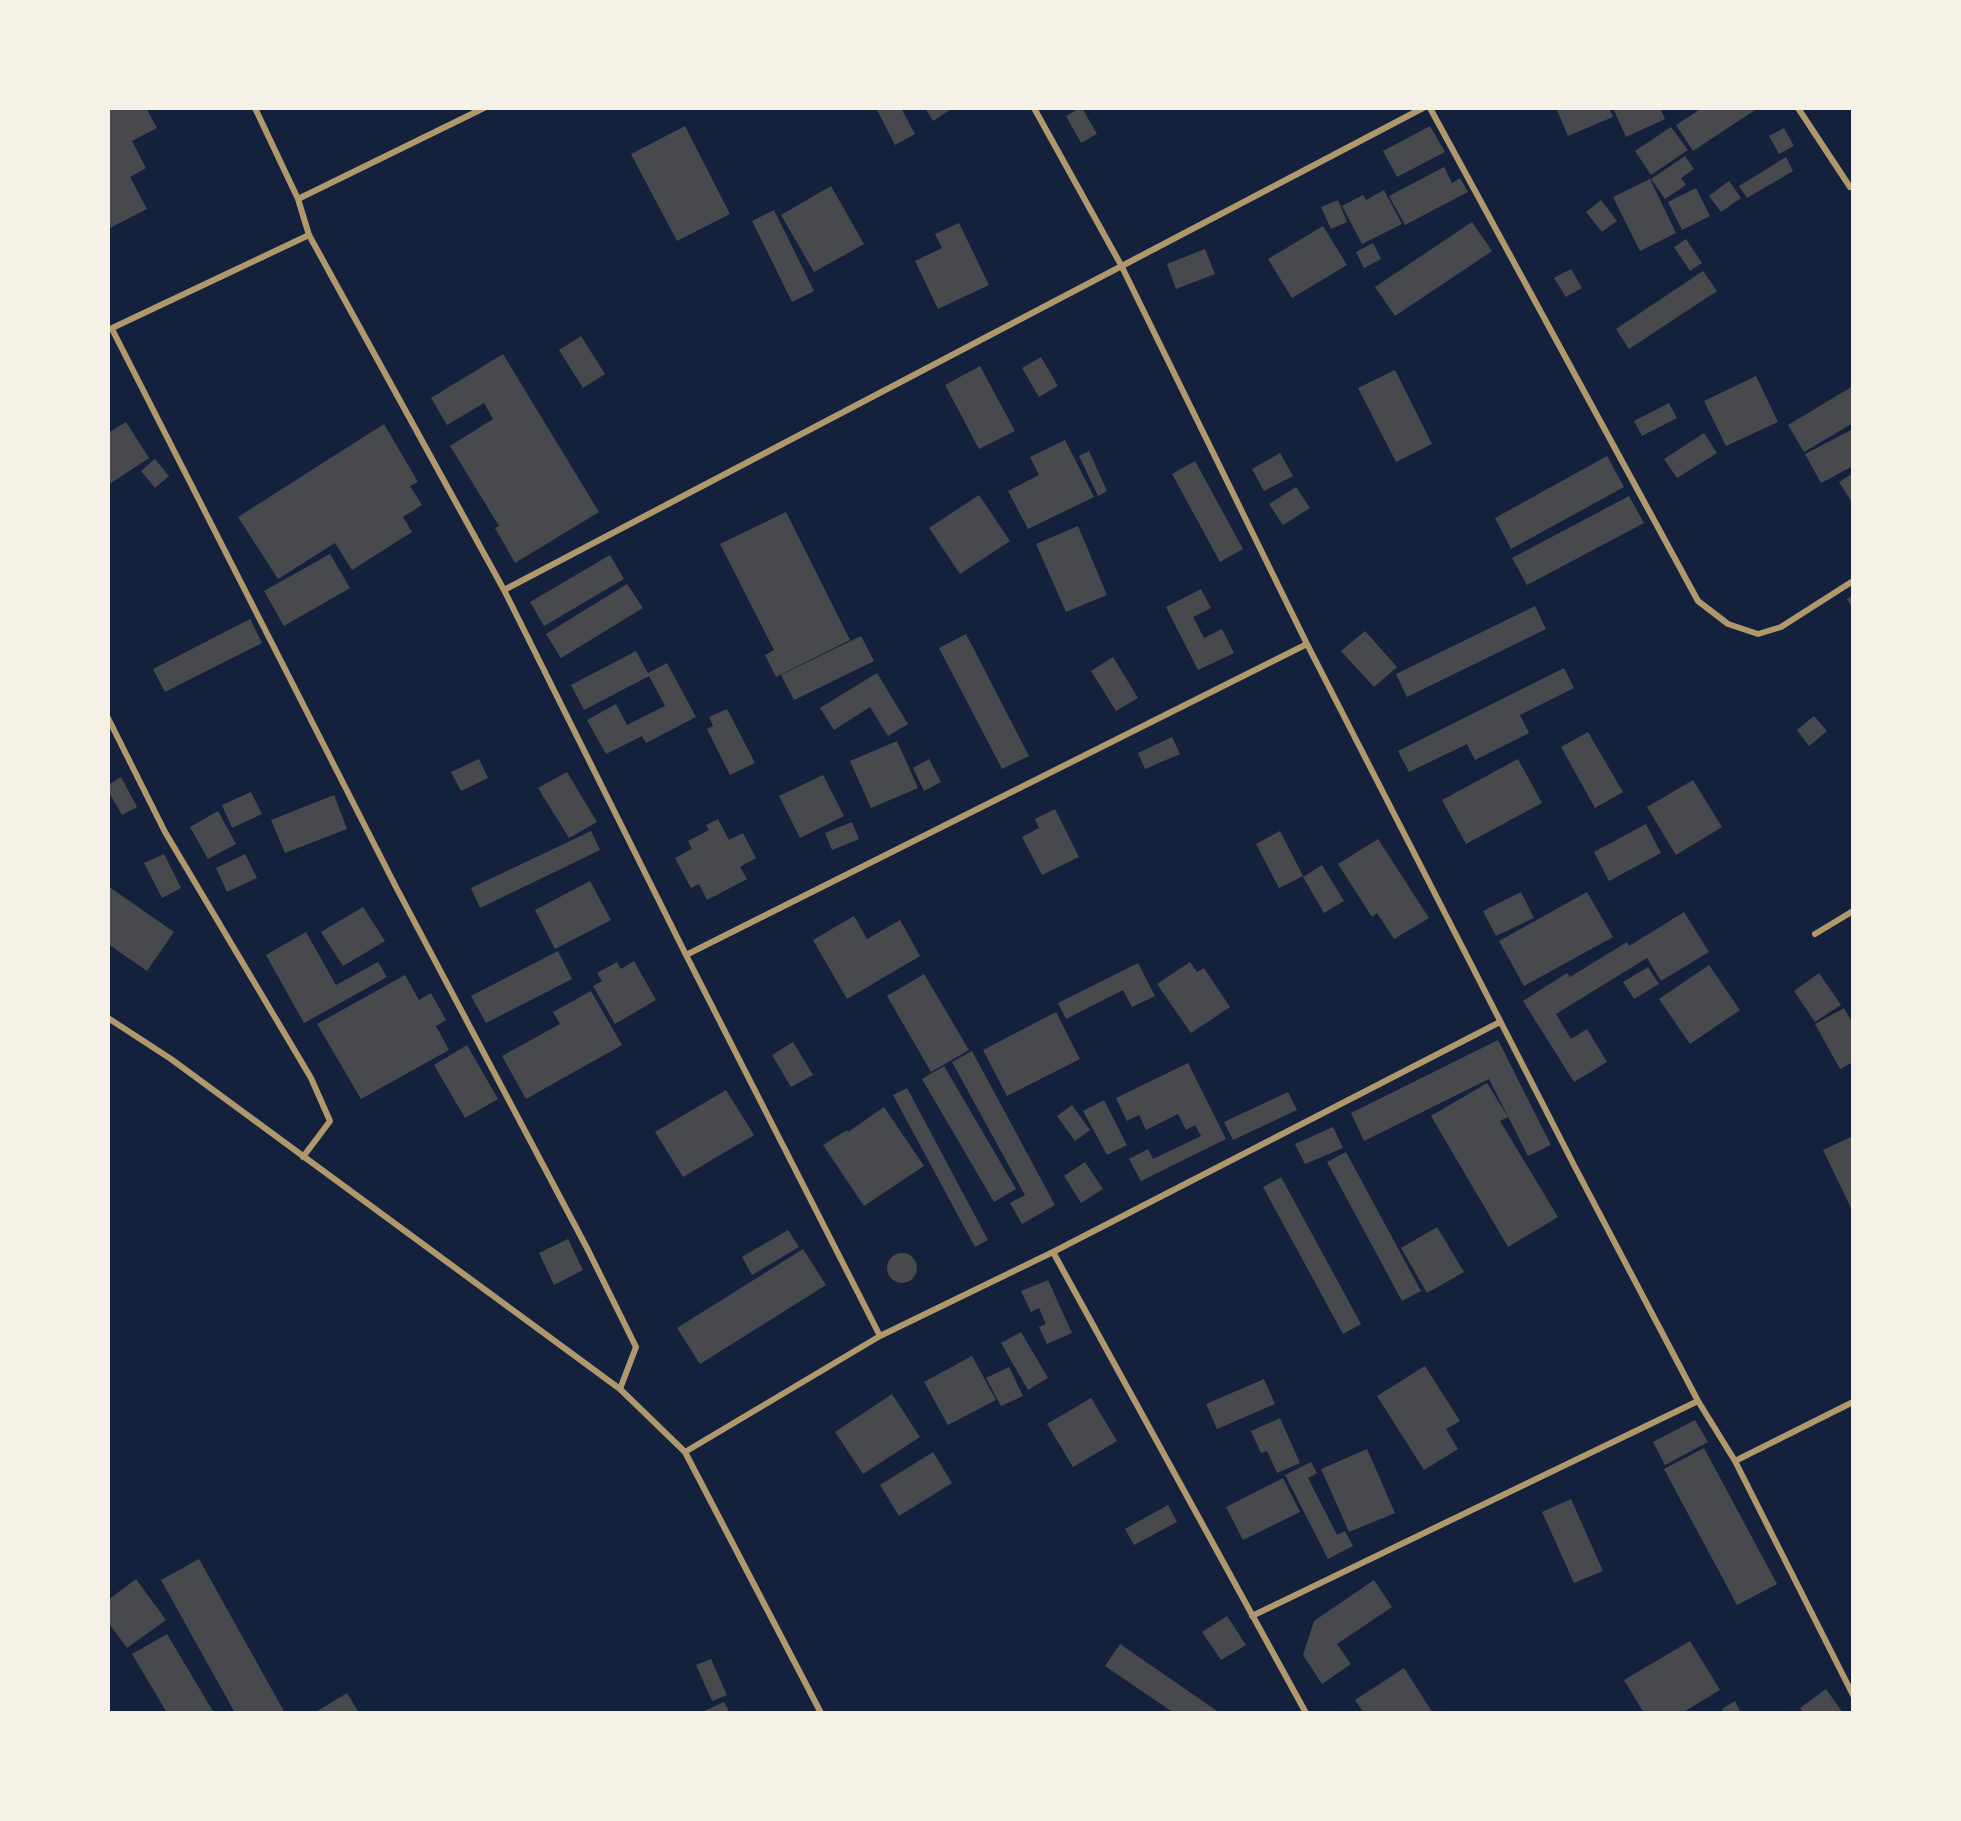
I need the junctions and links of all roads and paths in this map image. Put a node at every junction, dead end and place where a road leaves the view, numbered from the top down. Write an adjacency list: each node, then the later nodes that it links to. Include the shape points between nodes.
1 (255, 108): 8 (street)
2 (484, 108): 8 (street)
3 (1034, 108): 10 (street)
4 (1423, 108): 10 (street)
5 (1430, 108): 12 (street, via 1698,601 1728,624 1758,634 1781,627)
6 (1798, 108): 7 (street)
7 (1850, 187)
8 (298, 199): 9 (street)
9 (309, 235): 11 (street); 13 (street)
10 (1121, 266): 13 (street); 14 (street)
11 (110, 330): 24 (street, via 636,1347)
12 (1853, 581)
13 (504, 590): 18 (street)
14 (1307, 644): 18 (street); 20 (street)
15 (108, 718): 21 (street, via 165,832 311,1078 330,1121)
16 (1853, 911): 17 (street)
17 (1815, 934)
18 (686, 955): 23 (street)
19 (108, 1018): 21 (street, via 171,1059)
20 (1500, 1022): 22 (street); 25 (street)
21 (303, 1157): 24 (street)
22 (1053, 1252): 23 (street); 29 (street)
23 (880, 1336): 27 (street)
24 (620, 1389): 27 (street)
25 (1698, 1401): 28 (street); 29 (street)
26 (1853, 1402): 28 (street)
27 (685, 1452): 31 (street)
28 (1735, 1461): 30 (street)
29 (1252, 1616): 32 (street)
30 (1853, 1695)
31 (821, 1713)
32 (1306, 1713)

